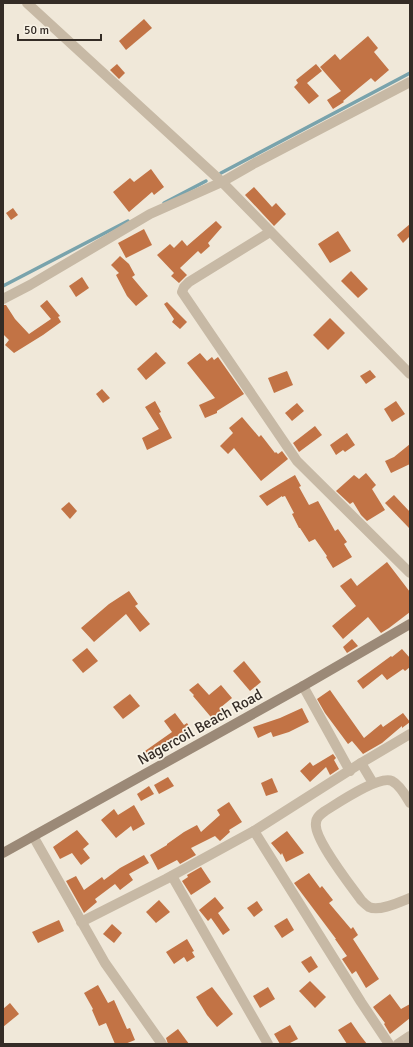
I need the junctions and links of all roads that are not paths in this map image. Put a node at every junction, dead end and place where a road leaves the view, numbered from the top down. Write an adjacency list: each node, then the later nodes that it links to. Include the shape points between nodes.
1 (27, 3): 3 (street)
2 (410, 82): 4 (street)
3 (208, 170): 4 (street); 5 (street)
4 (222, 182): 5 (street); 6 (street)
5 (207, 188): 7 (street, via 150,214)
6 (270, 232): 8 (street); 9 (street, via 189,282 182,292 296,461)
7 (3, 299)
8 (410, 374)
9 (410, 572)
10 (410, 624): 11 (main road, Nagercoil Beach Road)
11 (303, 686): 14 (street); 18 (main road, Nagercoil Beach Road)
12 (410, 734): 13 (street)
13 (361, 763): 14 (street); 15 (street)
14 (350, 771): 17 (street)
15 (373, 783): 16 (street, via 392,781); 21 (street, via 325,811 318,817 316,829 321,841 368,907 385,907)
16 (410, 803)
17 (254, 831): 20 (street); 26 (street)
18 (34, 836): 19 (main road, Nagercoil Beach Road); 22 (street)
19 (3, 853)
20 (172, 876): 22 (street); 25 (street)
21 (410, 898)
22 (81, 922): 24 (street, via 105,963)
23 (410, 1036): 27 (street)
24 (162, 1044)
25 (268, 1044)
26 (389, 1044)
27 (398, 1044)

